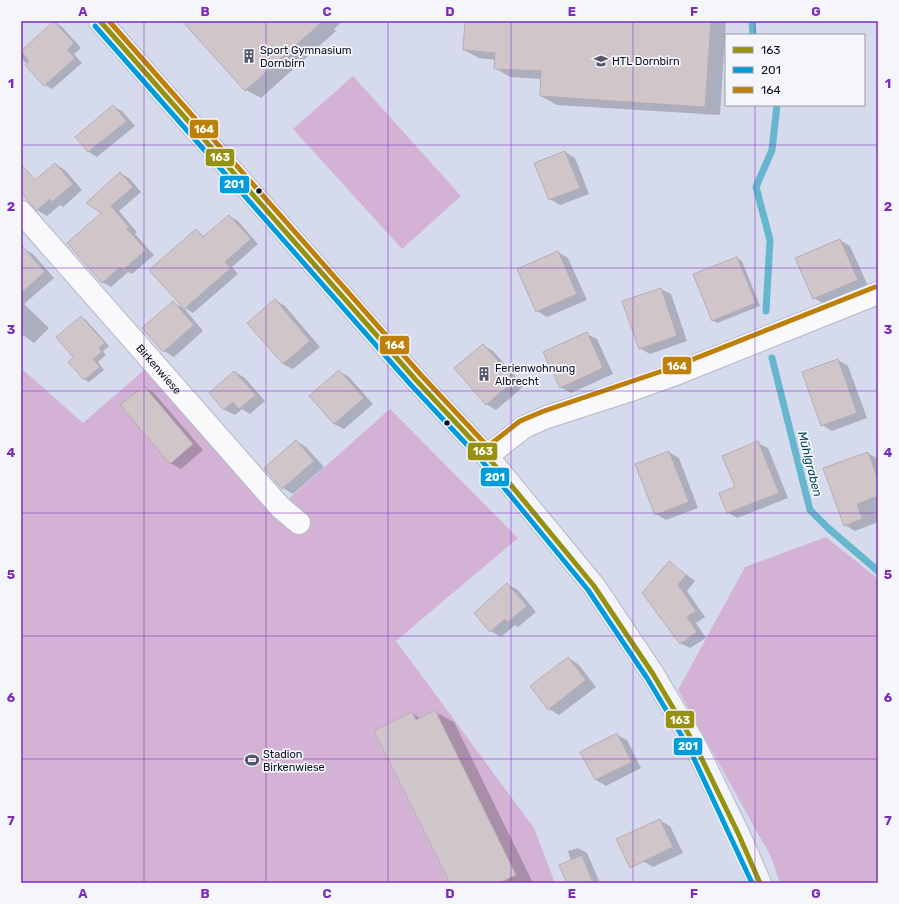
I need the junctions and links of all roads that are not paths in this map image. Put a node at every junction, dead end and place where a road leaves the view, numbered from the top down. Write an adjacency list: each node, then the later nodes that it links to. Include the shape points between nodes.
1 (100, 21): 4 (main road, via 416,380)
2 (21, 212): 5 (street, Birkenwiese, via 275,501)
3 (878, 293): 4 (street, via 673,375 547,416 524,427)
4 (487, 456): 6 (main road, via 594,586 653,674 695,745)
5 (299, 522)
6 (760, 883)

